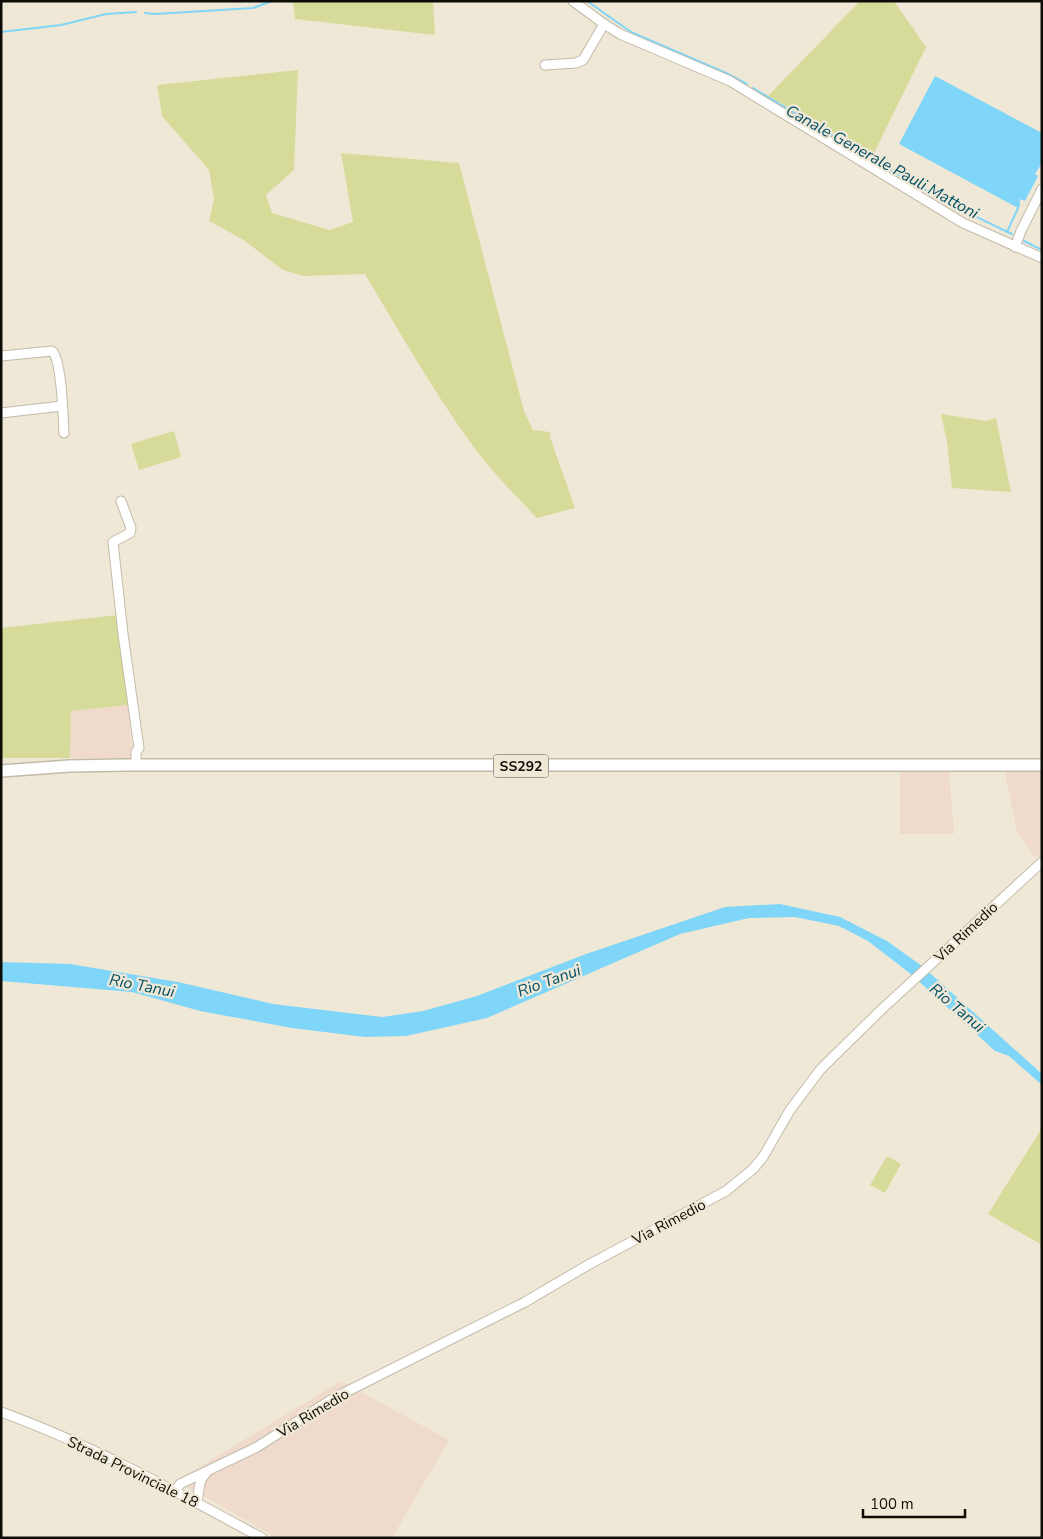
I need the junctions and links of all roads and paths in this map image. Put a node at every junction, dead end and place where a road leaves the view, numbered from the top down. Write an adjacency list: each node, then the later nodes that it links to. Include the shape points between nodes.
1 (574, 1): 2 (street)
2 (604, 24): 3 (street, via 583,60 576,63); 5 (street, via 636,42 730,81 963,222)
3 (552, 62)
4 (1042, 189): 5 (street)
5 (1015, 247): 6 (street)
6 (1042, 258)
7 (1, 356): 8 (street, via 52,351 59,370)
8 (62, 406): 9 (street); 10 (street)
9 (1, 413)
10 (64, 432)
11 (121, 502): 12 (street, via 130,533 113,542 122,634 139,748)
12 (136, 765): 13 (main road, SS292); 14 (main road, SS292)
13 (1042, 765)
14 (1, 771)
15 (1042, 862): 17 (street, Via Rimedio, via 820,1070 790,1110 754,1169 726,1191 525,1302 334,1398 257,1447)
16 (1, 1412): 18 (street, Strada Provinciale 18)
17 (209, 1470): 18 (street, Via Rimedio, via 180,1484); 19 (street, via 199,1484)
18 (175, 1491): 19 (street, Strada Provinciale 18)
19 (196, 1502): 20 (street, Strada Provinciale 18)
20 (262, 1538)

